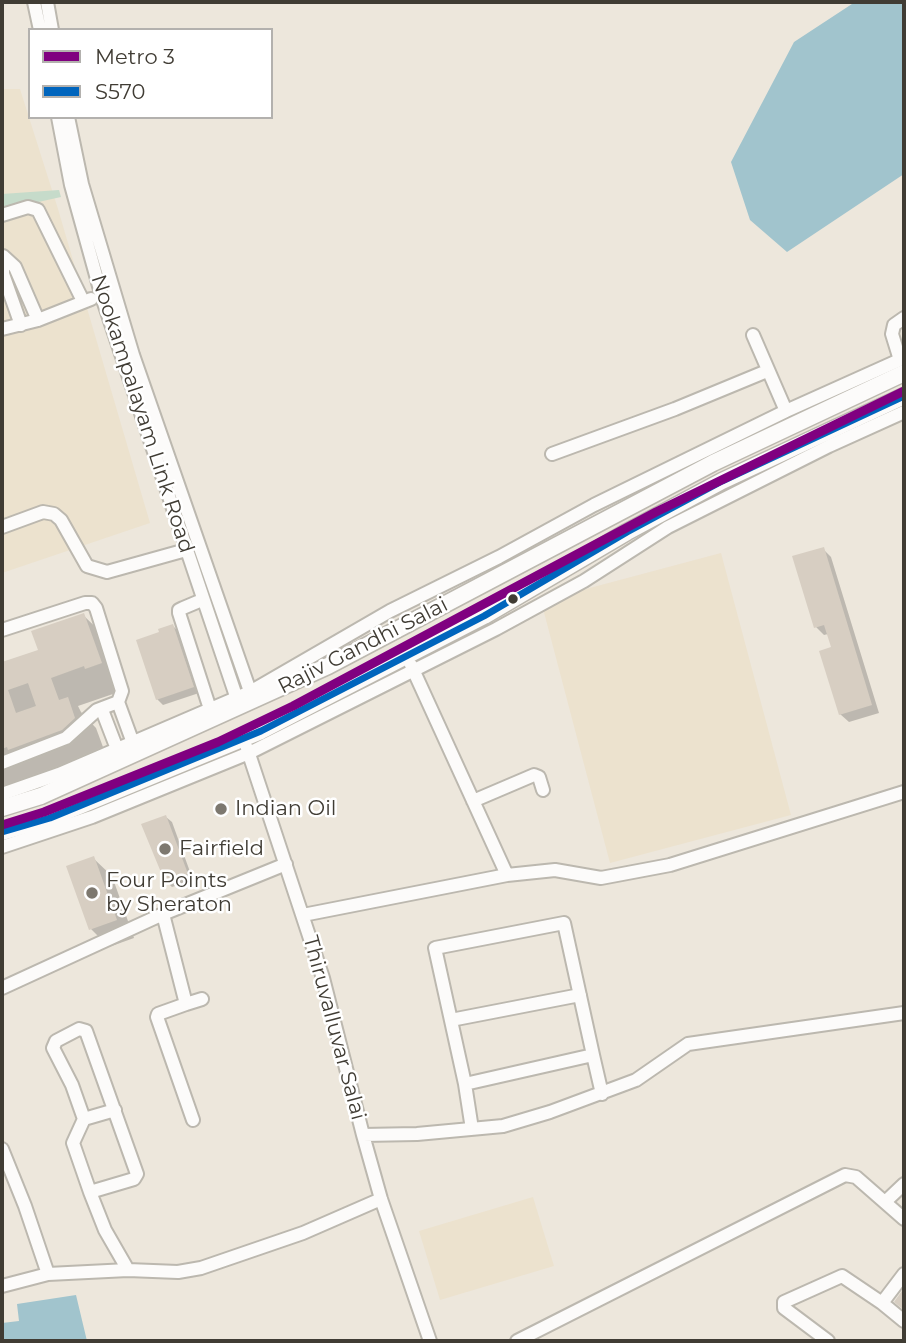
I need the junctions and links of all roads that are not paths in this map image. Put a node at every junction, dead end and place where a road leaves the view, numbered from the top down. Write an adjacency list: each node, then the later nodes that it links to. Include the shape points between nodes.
1 (34, 2): 3 (street)
2 (47, 2): 4 (street)
3 (40, 28)
4 (52, 28)
5 (58, 119): 9 (street, Nookampalayam Link Road)
6 (68, 119): 30 (street, Nookampalayam Link Road, via 82,184 133,355)
7 (2, 215): 10 (street, via 28,207 38,210)
8 (2, 254): 12 (street, via 20,276); 13 (street, via 3,274)
9 (102, 297): 10 (street); 25 (street, Nookampalayam Link Road)
10 (83, 301): 12 (street)
11 (904, 318): 16 (street, via 894,325 892,334)
12 (38, 320): 13 (street)
13 (21, 325): 14 (street)
14 (2, 329)
15 (753, 335): 17 (street)
16 (903, 363): 19 (street); 22 (main road, Rajiv Gandhi Salai)
17 (767, 371): 19 (street); 21 (street)
18 (904, 396): 23 (main road, Rajiv Gandhi Salai)
19 (786, 411): 30 (street, via 390,611)
20 (904, 412): 29 (street, via 668,527 584,581)
21 (552, 454)
22 (667, 488): 23 (main road); 30 (main road, Rajiv Gandhi Salai, via 328,666)
23 (677, 505): 28 (main road, Rajiv Gandhi Salai, via 484,616)
24 (2, 527): 25 (street, via 43,512 54,514 87,566 107,572)
25 (186, 550): 26 (street, Nookampalayam Link Road)
26 (202, 600): 30 (street, Nookampalayam Link Road); 32 (street, via 179,613)
27 (2, 631): 31 (street, via 92,603 122,691)
28 (406, 655): 29 (street); 35 (main road, Rajiv Gandhi Salai)
29 (414, 670): 35 (street); 41 (street)
30 (245, 700): 32 (street); 42 (main road, Rajiv Gandhi Salai, via 41,796)
31 (118, 702): 33 (street); 34 (street)
32 (210, 709): 34 (street)
33 (102, 710): 36 (street); 37 (street, via 66,738)
34 (133, 743): 36 (street)
35 (246, 746): 43 (main road, Rajiv Gandhi Salai); 44 (street, via 92,817); 45 (street, Thiruvalluvar Salai)
36 (117, 749): 40 (street)
37 (2, 762)
38 (544, 790): 41 (street, via 534,775)
39 (904, 792): 46 (street, via 670,865 601,878 555,870)
40 (2, 794)
41 (473, 801): 46 (street)
42 (2, 808)
43 (2, 832)
44 (2, 847)
45 (286, 864): 47 (street); 48 (street, Thiruvalluvar Salai)
46 (507, 875): 48 (street)
47 (163, 914): 49 (street); 52 (street)
48 (303, 915): 62 (street, Thiruvalluvar Salai)
49 (2, 988)
50 (580, 995): 54 (street); 54 (street, via 564,923 435,948); 55 (street)
51 (202, 999): 52 (street)
52 (186, 1003): 60 (street, via 157,1017)
53 (904, 1013): 57 (street, via 688,1045 636,1080)
54 (451, 1020): 56 (street)
55 (593, 1055): 56 (street); 57 (street)
56 (466, 1084): 61 (street)
57 (602, 1094): 61 (street, via 503,1126)
58 (115, 1110): 59 (street); 59 (street, via 86,1031 79,1029 56,1041 53,1048); 65 (street, via 137,1174 134,1179)
59 (84, 1119): 65 (street, via 73,1143)
60 (193, 1120)
61 (472, 1129): 62 (street)
62 (363, 1135): 66 (street, Thiruvalluvar Salai)
63 (2, 1149): 71 (street)
64 (904, 1184): 67 (street)
65 (90, 1192): 69 (street)
66 (381, 1199): 69 (street, via 303,1233 201,1268); 75 (street, Thiruvalluvar Salai)
67 (885, 1202): 68 (street); 76 (street, via 856,1177 837,1178)
68 (904, 1219)
69 (128, 1270): 71 (street)
70 (904, 1274): 73 (street)
71 (48, 1275): 72 (street)
72 (2, 1286)
73 (882, 1303): 74 (street); 77 (street, via 842,1276 784,1302 784,1308)
74 (904, 1321)
75 (430, 1341)
76 (517, 1341)
77 (828, 1341)

